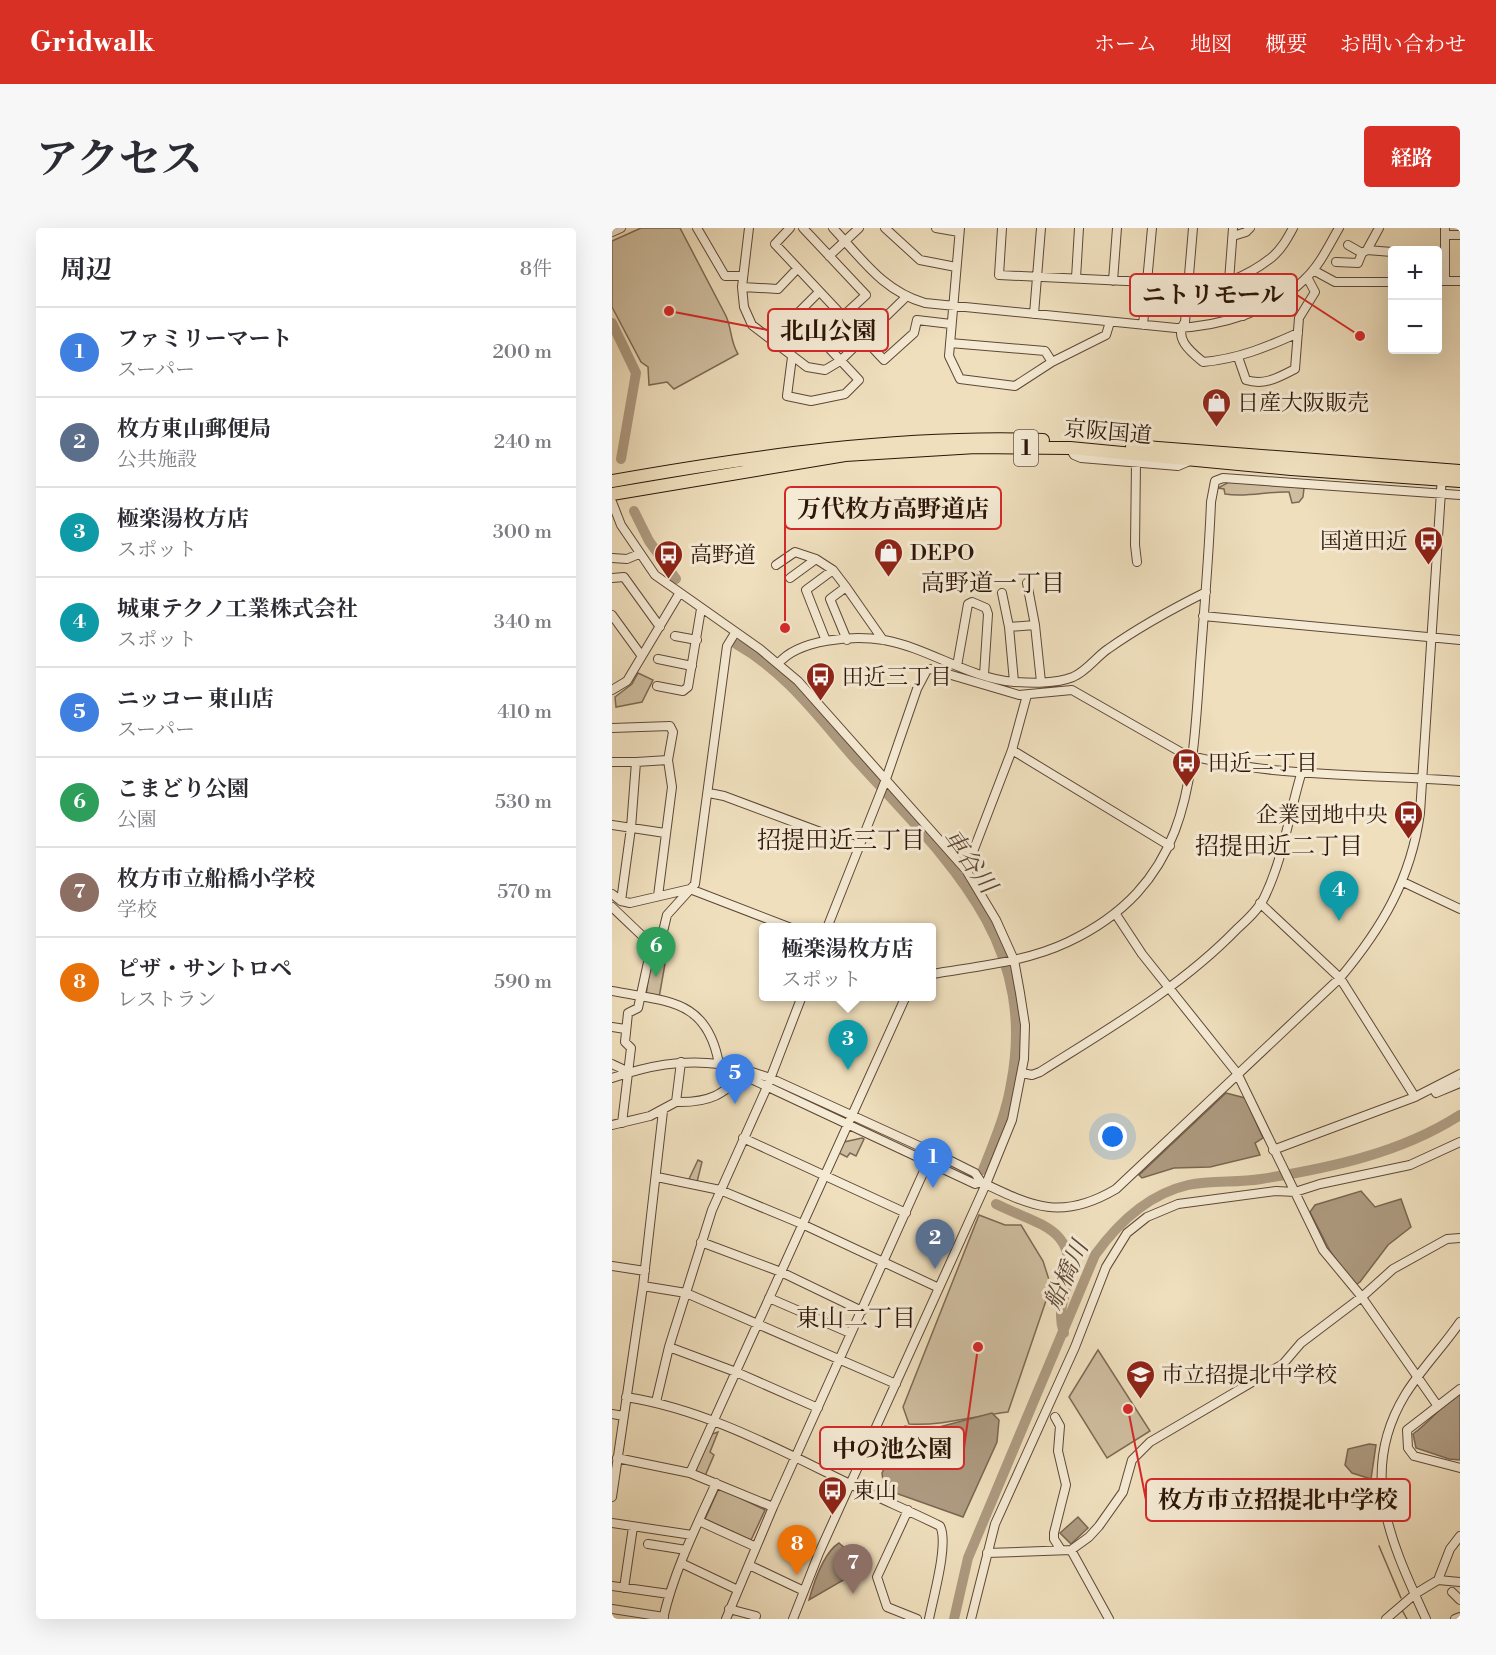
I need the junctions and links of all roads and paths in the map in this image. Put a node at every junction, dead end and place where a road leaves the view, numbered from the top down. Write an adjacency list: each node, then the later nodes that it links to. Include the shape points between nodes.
1 (621, 228): 22 (street)
2 (697, 228): 35 (street, via 725,276)
3 (749, 228): 35 (street)
4 (790, 228): 33 (street, via 774,244)
5 (803, 228): 30 (street)
6 (833, 228): 25 (street)
7 (859, 228): 25 (street)
8 (885, 228): 32 (street, via 920,260)
9 (936, 228): 20 (street)
10 (1002, 228): 36 (street, via 999,274)
11 (1041, 228): 36 (street)
12 (1079, 228): 38 (street)
13 (1117, 228): 39 (street)
14 (1152, 228): 43 (street)
15 (1193, 228): 46 (street)
16 (1250, 228): 23 (street)
17 (1293, 228): 40 (street, via 1271,258)
18 (1339, 228): 34 (street)
19 (1379, 228): 28 (street)
20 (960, 230): 32 (street)
21 (1445, 231): 24 (street); 27 (street)
22 (612, 232)
23 (1233, 232): 40 (street)
24 (1460, 235)
25 (845, 240): 30 (street); 48 (street, via 880,280)
26 (1348, 245): 28 (street)
27 (1442, 248)
28 (1364, 252): 29 (street); 31 (street, via 1358,263)
29 (1388, 252)
30 (829, 256): 52 (street, via 866,295)
31 (1336, 262)
32 (956, 267): 49 (street)
33 (797, 269): 45 (street, via 778,289); 47 (street)
34 (1313, 270): 37 (street); 44 (street, via 1335,282)
35 (743, 276): 45 (street)
36 (1038, 276): 38 (street); 50 (street)
37 (1307, 277): 51 (street); 57 (street, via 1315,292 1299,318)
38 (1076, 278): 39 (street)
39 (1113, 281): 43 (street)
40 (1229, 281): 46 (street, via 1211,288); 51 (street)
41 (1442, 281): 42 (street)
42 (1460, 281)
43 (1147, 282): 55 (street)
44 (1388, 282)
45 (742, 287): 60 (street, via 744,308 752,325)
46 (1188, 289): 56 (street, via 1185,322)
47 (819, 292): 52 (street); 62 (street, via 797,314)
48 (906, 297): 49 (street); 58 (street)
49 (952, 308): 50 (street); 54 (street)
50 (1034, 314): 53 (street)
51 (1243, 316): 56 (street, via 1212,326)
52 (842, 317): 58 (street)
53 (1110, 322): 55 (street); 63 (street, via 1106,335)
54 (951, 324): 58 (street, via 917,320 914,333 884,360); 59 (street)
55 (1143, 325): 56 (street)
56 (1181, 327): 61 (street, via 1181,337 1188,349 1203,362)
57 (1299, 333): 61 (street); 61 (street, via 1295,369 1272,380 1246,380)
58 (862, 339): 62 (street)
59 (950, 343): 63 (street, via 1045,351); 63 (street, via 951,363 965,381 1015,386)
60 (792, 357): 62 (street, via 807,367 825,370); 62 (street, via 787,396 811,400 845,394 859,381)
61 (1239, 357)
62 (840, 361)
63 (1052, 362)
64 (1070, 448): 65 (highway, 京阪国道 / 1); 66 (street, via 1081,458); 71 (highway, 京阪国道 / 1, via 976,447 845,455)
65 (1193, 460): 66 (street, via 1178,466); 68 (highway, 京阪国道 / 1)
66 (1136, 463): 78 (street)
67 (1460, 471): 68 (highway, 京阪国道 / 1)
68 (1443, 475): 69 (highway, 京阪国道 / 1); 70 (highway, 京阪国道 / 1, via 1071,441 977,438 857,444); 72 (street)
69 (1460, 480)
70 (612, 481)
71 (612, 494)
72 (1441, 494): 73 (street); 85 (street, via 1223,478 1215,481); 96 (street)
73 (1460, 495)
74 (612, 502): 75 (street)
75 (639, 554): 76 (street, via 627,559); 87 (street, via 655,575)
76 (612, 558)
77 (816, 559): 79 (street, via 795,552); 80 (street); 82 (street)
78 (1137, 562)
79 (776, 565)
80 (833, 570): 84 (street); 101 (street, via 806,590)
81 (612, 578): 92 (street, via 624,577)
82 (790, 578)
83 (1027, 583): 91 (street)
84 (846, 587): 98 (street, via 830,599); 99 (street)
85 (1206, 592): 90 (street); 109 (street, via 1152,620 1073,677)
86 (1002, 593): 93 (street)
87 (679, 594): 88 (street); 92 (street)
88 (701, 609): 94 (street); 97 (street)
89 (612, 615): 102 (street)
90 (1203, 616): 96 (street); 115 (street)
91 (1035, 625): 93 (street); 109 (street)
92 (660, 627): 102 (street)
93 (1009, 627): 108 (street)
94 (735, 633): 104 (street); 123 (street, via 727,646)
95 (675, 636): 97 (street)
96 (1431, 638): 100 (street); 120 (street)
97 (697, 640): 105 (street)
98 (847, 640): 99 (street); 101 (street)
99 (883, 640): 106 (street)
100 (1460, 640)
101 (826, 641): 104 (street, via 808,643 784,656)
102 (641, 655): 111 (street, via 627,681)
103 (658, 659): 105 (street)
104 (778, 664): 122 (street, via 798,681)
105 (692, 666): 110 (street, via 688,687 683,691)
106 (957, 666): 107 (street); 107 (street, via 968,604 972,602 986,608 988,614)
107 (984, 675): 108 (street)
108 (1014, 682): 109 (street)
109 (1041, 682)
110 (657, 686)
111 (612, 690)
112 (1027, 695): 114 (street); 115 (street, via 1072,690); 122 (street, via 927,670)
113 (612, 728): 116 (street, via 670,726 673,732)
114 (1012, 750): 128 (street); 129 (street)
115 (1194, 756): 119 (street); 128 (street, via 1189,788)
116 (668, 760): 118 (street); 126 (street, via 672,787)
117 (612, 762): 118 (street)
118 (636, 762): 125 (street)
119 (1302, 771): 120 (street); 135 (street, via 1277,867)
120 (1423, 778): 121 (street); 130 (street, via 1416,841)
121 (1460, 781)
122 (885, 782): 127 (street); 129 (street)
123 (709, 793): 127 (street); 131 (street, via 695,884)
124 (612, 825): 125 (street)
125 (631, 828): 126 (street); 134 (street)
126 (665, 833): 133 (street)
127 (858, 846): 140 (street)
128 (1170, 846): 138 (street, via 1146,882)
129 (966, 870): 142 (street, via 996,920)
130 (1403, 882): 137 (street); 144 (street, via 1382,923)
131 (690, 889): 133 (street); 139 (street); 141 (street, via 667,915 660,944)
132 (612, 894): 134 (street)
133 (658, 896): 134 (street)
134 (621, 902)
135 (1260, 903): 144 (street); 145 (street, via 1225,942)
136 (612, 907): 141 (street)
137 (1460, 909)
138 (1115, 913): 142 (street, via 1071,941 1028,958); 145 (street, via 1142,954)
139 (780, 923)
140 (829, 923)
141 (655, 948): 147 (street, via 650,953)
142 (1007, 961): 143 (street); 156 (street, via 1024,1025)
143 (936, 973)
144 (1340, 978): 157 (street); 165 (street)
145 (1170, 986): 156 (street, via 1040,1072); 157 (street)
146 (612, 991): 147 (street)
147 (641, 997): 151 (street, via 638,1008 628,1013); 154 (street, via 690,1009 706,1030)
148 (800, 1001): 161 (street)
149 (904, 1001): 168 (street)
150 (612, 1027): 151 (street)
151 (625, 1029): 155 (street, via 625,1042 631,1048)
152 (681, 1062): 154 (street); 155 (street); 166 (street)
153 (612, 1064): 155 (street)
154 (718, 1064): 159 (street)
155 (629, 1072): 160 (street); 169 (street)
156 (1022, 1073): 178 (street, via 1012,1120)
157 (1238, 1073): 174 (street); 178 (street, via 1116,1189 1097,1200 1078,1207 1049,1208)
158 (1460, 1074): 164 (street)
159 (744, 1075): 161 (street, via 749,1071); 163 (street); 166 (street, via 741,1081 711,1098)
160 (612, 1078)
161 (770, 1078): 163 (street); 168 (street)
162 (1460, 1083): 164 (street, via 1436,1093)
163 (767, 1087): 170 (street); 172 (street)
164 (1434, 1089): 165 (street)
165 (1415, 1097): 174 (street)
166 (676, 1102): 167 (street)
167 (663, 1111): 169 (street); 177 (street)
168 (852, 1116): 170 (street); 178 (street, via 975,1173)
169 (622, 1123): 171 (street)
170 (848, 1124): 175 (street); 176 (street)
171 (612, 1125)
172 (743, 1138): 176 (street); 180 (street)
173 (1460, 1142): 179 (street, via 1410,1165)
174 (1273, 1150): 179 (street)
175 (928, 1162): 178 (street, via 975,1184); 181 (street)
176 (824, 1175): 181 (street); 182 (street)
177 (657, 1177): 180 (street); 187 (street)
178 (983, 1183): 190 (street)
179 (1294, 1189): 192 (street, via 1323,1250); 231 (street, via 1178,1204 1147,1216 1127,1233 1106,1267 1075,1347 995,1524)
180 (720, 1190): 182 (street); 184 (street)
181 (906, 1213): 185 (street)
182 (802, 1224): 185 (street); 188 (street)
183 (1460, 1238): 192 (street, via 1447,1239 1402,1263)
184 (701, 1242): 188 (street); 191 (street)
185 (884, 1261): 190 (street); 194 (street)
186 (612, 1266): 187 (street)
187 (645, 1271): 189 (street)
188 (781, 1272): 193 (street); 194 (street)
189 (643, 1286): 191 (street); 204 (street)
190 (939, 1288): 202 (street)
191 (686, 1293): 196 (street); 198 (street)
192 (1361, 1296): 201 (street); 230 (street, via 1301,1343 1283,1364 1164,1432 1140,1451 1128,1468 1123,1492 1089,1538)
193 (769, 1298): 196 (street); 197 (street)
194 (862, 1311): 197 (street)
195 (1460, 1322): 201 (street)
196 (758, 1324): 199 (street); 200 (street)
197 (850, 1334): 199 (street)
198 (669, 1347): 200 (street); 205 (street)
199 (839, 1359): 202 (street); 207 (street)
200 (736, 1372): 207 (street); 211 (street)
201 (1419, 1377): 206 (street); 242 (street, via 1392,1422 1380,1482 1385,1519)
202 (896, 1384): 217 (street)
203 (1460, 1389): 206 (street)
204 (626, 1397): 205 (street); 209 (street)
205 (656, 1402): 211 (street)
206 (1437, 1405): 214 (street, via 1407,1430 1408,1448 1414,1456)
207 (818, 1408): 212 (street)
208 (612, 1414): 209 (street)
209 (623, 1416): 213 (street)
210 (1055, 1417): 229 (street, via 1060,1426 1058,1451 1066,1485 1054,1533)
211 (713, 1422): 212 (street); 215 (street)
212 (796, 1457): 217 (street); 219 (street)
213 (617, 1458): 215 (street); 218 (street)
214 (1460, 1468)
215 (690, 1473): 216 (street)
216 (716, 1483): 219 (street); 221 (street)
217 (851, 1484): 220 (street); 239 (street)
218 (612, 1497)
219 (773, 1507): 227 (street)
220 (908, 1510): 251 (street, via 877,1576 887,1607); 252 (street, via 940,1526 943,1532)
221 (699, 1521): 224 (street); 227 (street)
222 (612, 1524): 223 (street)
223 (633, 1527): 224 (street); 237 (street)
224 (692, 1535): 228 (street)
225 (1460, 1536): 234 (street, via 1450,1549)
226 (648, 1544): 228 (street)
227 (756, 1547): 233 (street)
228 (686, 1550): 232 (street)
229 (1061, 1550): 230 (street); 231 (street)
230 (1071, 1550): 254 (street)
231 (987, 1553): 253 (street)
232 (681, 1563): 238 (street); 241 (street)
233 (749, 1565): 238 (street); 239 (street)
234 (1438, 1580): 235 (street); 242 (street)
235 (1460, 1582)
236 (612, 1586): 237 (street)
237 (624, 1588): 241 (street)
238 (738, 1590): 245 (street)
239 (804, 1591): 250 (street)
240 (1452, 1592): 243 (street)
241 (669, 1594): 248 (street)
242 (1415, 1594): 255 (street); 256 (street)
243 (1460, 1600)
244 (612, 1609): 248 (street)
245 (729, 1610): 246 (street); 249 (street)
246 (756, 1616)
247 (1460, 1617): 257 (street)
248 (664, 1618)
249 (726, 1619)
250 (793, 1619)
251 (917, 1619)
252 (929, 1619)
253 (971, 1619)
254 (1109, 1619)
255 (1386, 1619)
256 (1426, 1619)
257 (1455, 1619)

